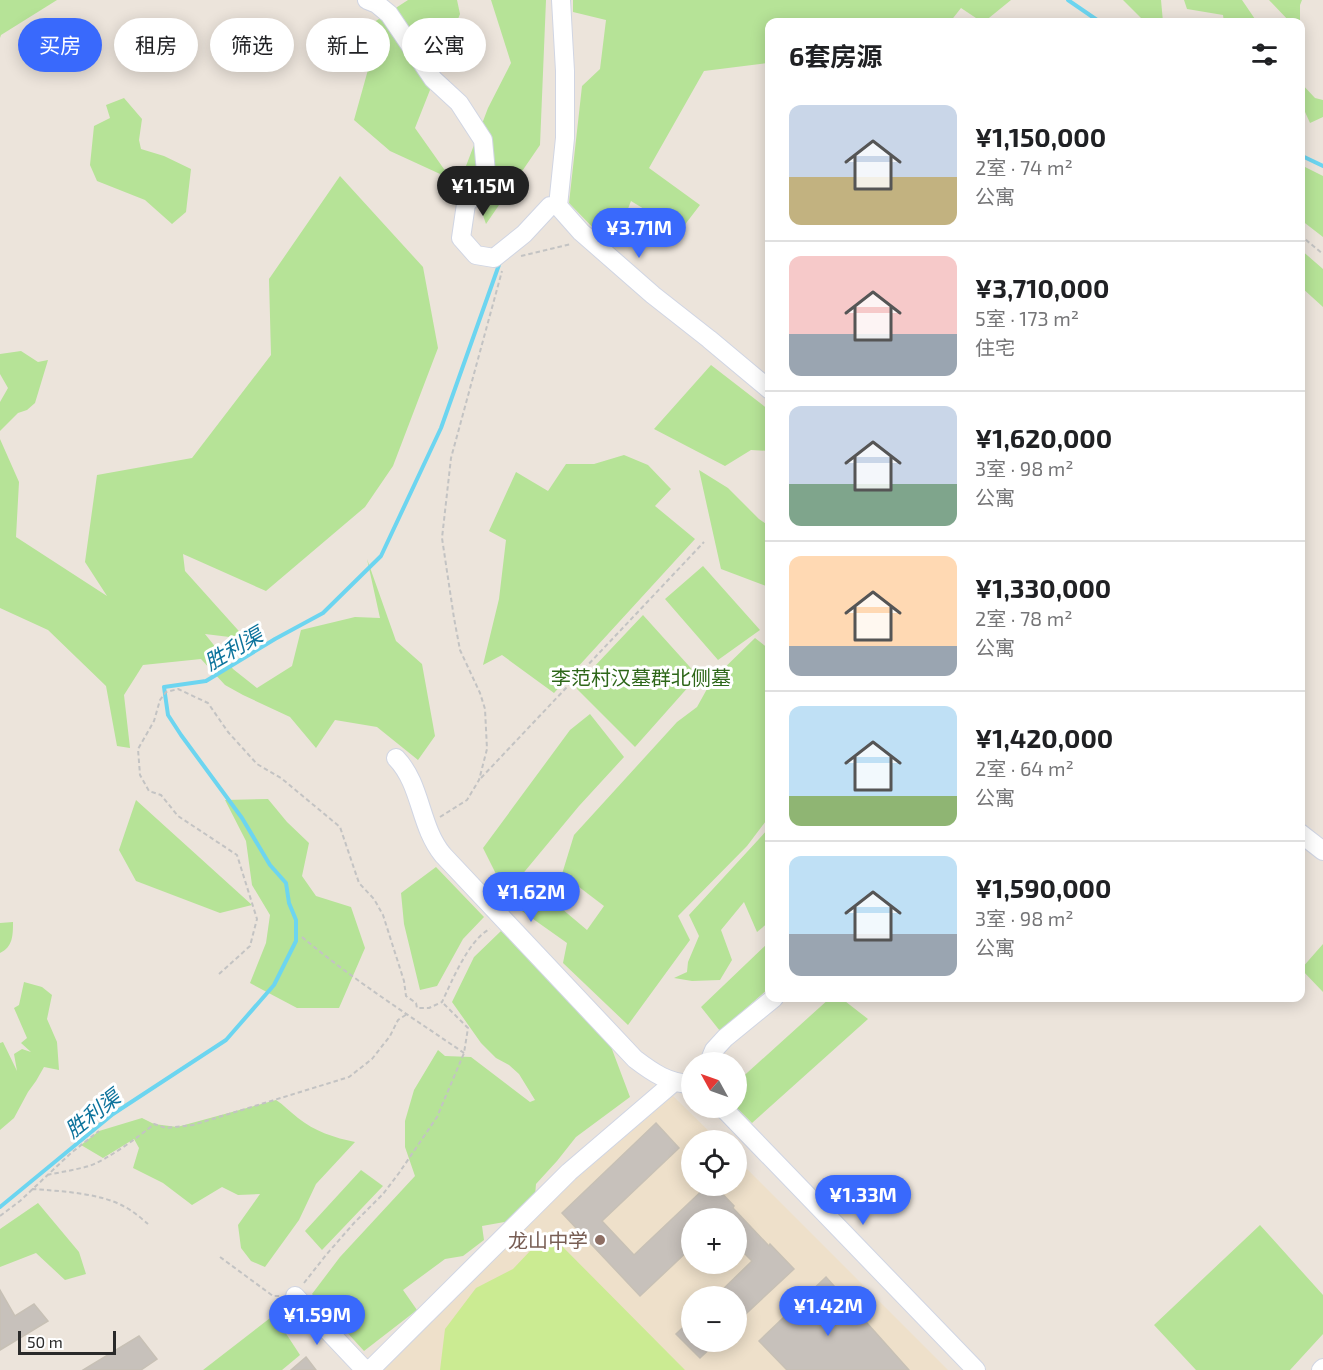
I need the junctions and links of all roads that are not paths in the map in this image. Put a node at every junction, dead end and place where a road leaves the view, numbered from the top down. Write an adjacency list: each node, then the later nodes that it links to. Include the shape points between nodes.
1 (367, 0): 3 (street, via 389,14 433,79 459,103 483,140 487,183 466,204 461,237 476,255 507,255 550,206)
2 (561, 0): 3 (street, via 565,138)
3 (558, 206): 4 (street, via 581,232 653,295)
4 (765, 386)
5 (396, 758): 10 (street, via 413,784 439,850 635,1059 653,1072)
6 (1305, 837): 7 (street)
7 (1323, 851)
8 (769, 1002): 9 (street)
9 (713, 1052)
10 (681, 1082)
11 (681, 1085): 15 (street, via 569,1172)
12 (733, 1118): 16 (street)
13 (295, 1296): 14 (street)
14 (365, 1370)
15 (370, 1370)
16 (976, 1370)

